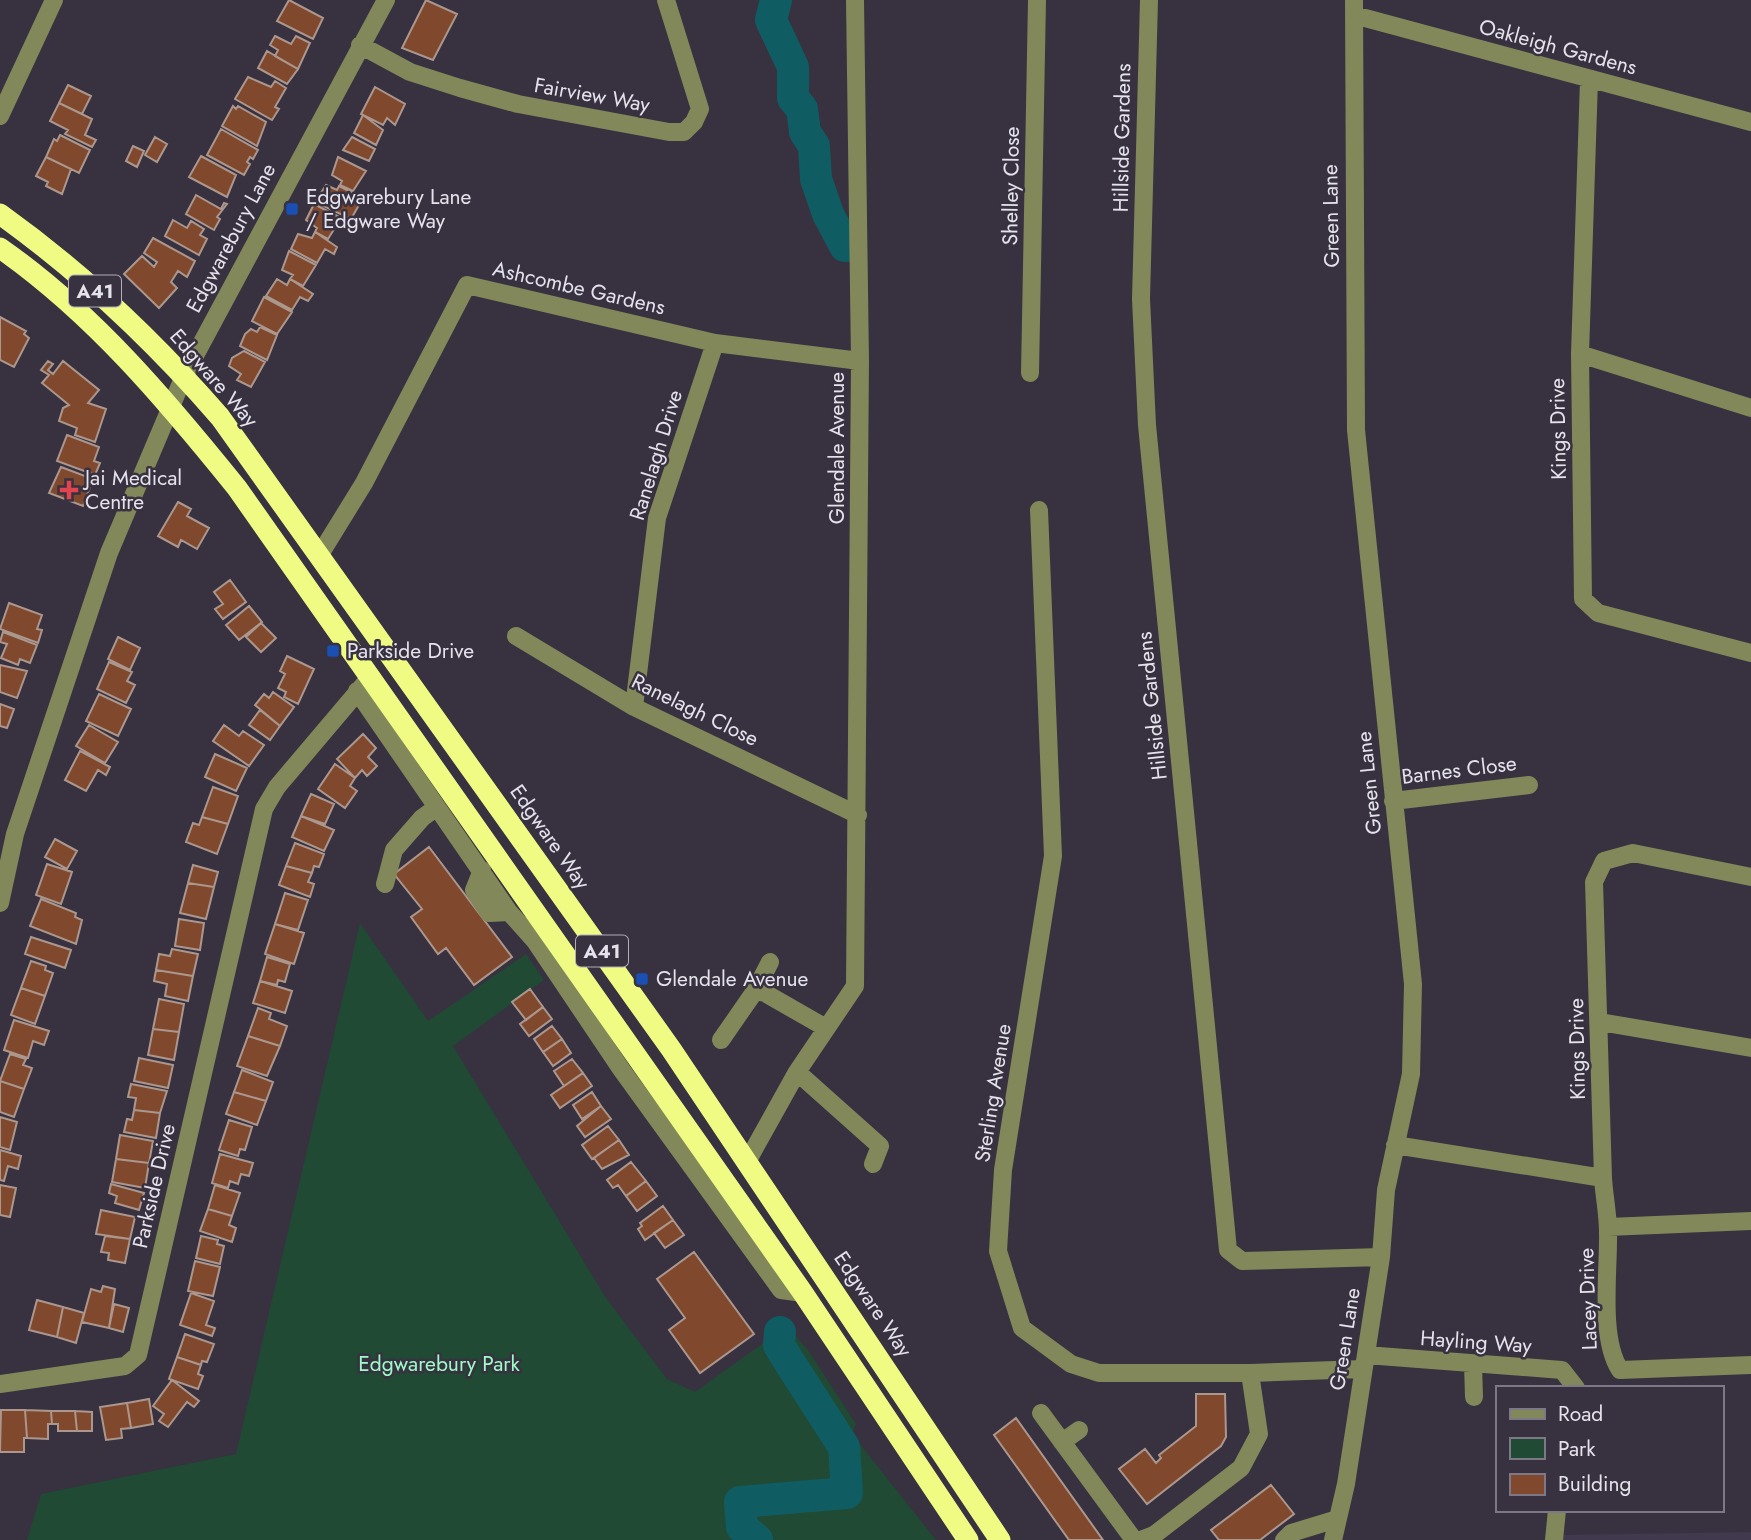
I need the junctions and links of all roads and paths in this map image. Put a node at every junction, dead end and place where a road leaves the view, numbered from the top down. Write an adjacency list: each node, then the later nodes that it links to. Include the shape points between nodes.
1 (54, 0): 10 (street)
2 (386, 0): 8 (street, Edgwarebury Lane)
3 (666, 0): 8 (street, Fairview Way, via 701,109 684,132 518,104 410,72)
4 (855, 0): 16 (street, Glendale Avenue)
5 (1037, 0): 17 (street, Shelley Close)
6 (1149, 0): 47 (street, Hillside Gardens, via 1141,299 1147,425 1228,1250 1242,1261)
7 (1354, 4): 9 (street, Oakleigh Gardens); 28 (street, Green Lane, via 1356,430)
8 (360, 46): 18 (street, Edgwarebury Lane)
9 (1589, 80): 11 (street, Oakleigh Gardens); 15 (street, Kings Drive)
10 (0, 116)
11 (1751, 122)
12 (0, 214): 18 (highway, Edgware Way / A41, via 104,299)
13 (0, 248): 19 (highway, A41, via 90,321)
14 (715, 343): 16 (street, Ashcombe Gardens); 22 (street, Ashcombe Gardens, via 467,285 365,483); 26 (street, Ranelagh Drive, via 656,519)
15 (1580, 354): 20 (street); 24 (street, Kings Drive, via 1583,599 1598,613)
16 (860, 361): 30 (street, Glendale Avenue)
17 (1030, 373)
18 (184, 376): 19 (street, Edgwarebury Lane); 22 (highway, Edgware Way / A41, via 220,417)
19 (172, 407): 25 (highway, A41, via 237,488); 33 (street, Edgwarebury Lane, via 109,553 15,834)
20 (1751, 408)
21 (1039, 510): 52 (street, Sterling Avenue, via 1053,856 1003,1170 998,1251 1022,1328 1071,1364 1098,1373)
22 (319, 556): 42 (highway, Edgware Way / A41)
23 (516, 636): 26 (street, Ranelagh Close)
24 (1751, 653)
25 (364, 683): 29 (street); 48 (highway, A41); 53 (street, Parkside Drive, via 264,809 138,1355 125,1366)
26 (634, 707): 30 (street, Ranelagh Close)
27 (1529, 785): 28 (street, Barnes Close)
28 (1393, 801): 41 (street, Green Lane, via 1413,984 1411,1074)
29 (438, 807): 32 (street, via 394,850); 48 (street, via 482,870 474,890 489,913 509,912 535,941 781,1290)
30 (858, 815): 37 (street, Glendale Avenue, via 855,986)
31 (1751, 877): 36 (street, Kings Drive, via 1633,853 1604,862 1594,883)
32 (384, 884)
33 (0, 899)
34 (770, 962): 35 (street)
35 (754, 991): 37 (street); 38 (street)
36 (1600, 1022): 39 (street); 44 (street, Kings Drive)
37 (827, 1028): 40 (street, Glendale Avenue)
38 (721, 1040)
39 (1751, 1048)
40 (797, 1072): 42 (street, Glendale Avenue); 43 (street, via 880,1146)
41 (1395, 1145): 44 (street); 47 (street, Green Lane)
42 (748, 1160): 63 (highway, Edgware Way / A41)
43 (873, 1164)
44 (1603, 1178): 46 (street, Lacey Drive)
45 (1751, 1221): 46 (street)
46 (1608, 1227): 51 (street, Lacey Drive, via 1609,1337 1620,1370)
47 (1381, 1257): 49 (street, Green Lane)
48 (803, 1293): 62 (highway, A41)
49 (1364, 1362): 50 (street, Hayling Way); 52 (street, Sterling Avenue); 60 (street, Green Lane)
50 (1473, 1364): 54 (street, Hayling Way, via 1562,1370); 55 (street)
51 (1751, 1366)
52 (1250, 1373): 61 (street, via 1259,1434 1241,1468)
53 (0, 1384)
54 (1574, 1386)
55 (1474, 1397)
56 (1041, 1413): 58 (street)
57 (1079, 1430): 58 (street)
58 (1062, 1442): 64 (street)
59 (1556, 1512): 67 (street)
60 (1337, 1520): 65 (street, via 1291,1533); 66 (street, Green Lane)
61 (1150, 1538)
62 (968, 1540)
63 (1000, 1540)
64 (1135, 1540)
65 (1284, 1540)
66 (1333, 1540)
67 (1554, 1540)

